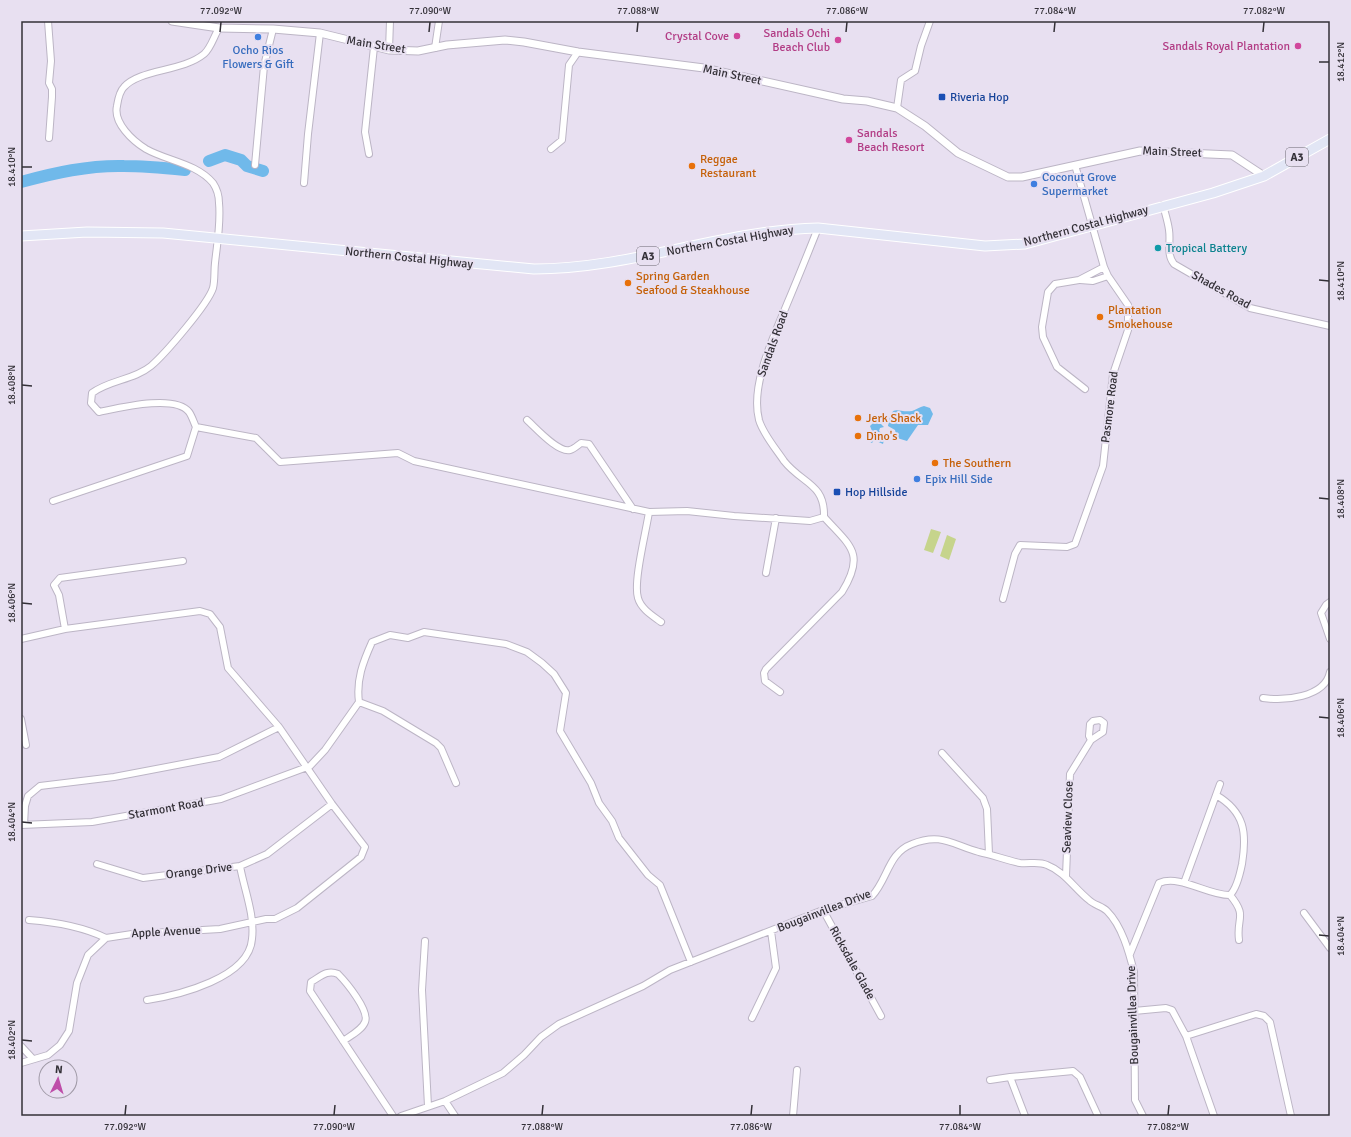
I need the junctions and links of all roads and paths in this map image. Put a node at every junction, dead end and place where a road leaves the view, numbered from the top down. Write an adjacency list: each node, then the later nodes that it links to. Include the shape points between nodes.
1 (48, 21): 14 (street, via 51,61 49,83 52,89)
2 (172, 21): 6 (street, Main Street)
3 (390, 21): 11 (street)
4 (439, 21): 10 (street)
5 (930, 21): 13 (street, via 915,71 901,80)
6 (219, 28): 7 (street, Main Street); 26 (street, via 204,54 190,62 130,81 123,88 116,109 122,125 132,138 146,149 182,162 213,183 219,204)
7 (273, 29): 8 (street, Main Street); 18 (street, via 264,66)
8 (320, 34): 9 (street, Main Street); 21 (street)
9 (374, 47): 11 (street, Main Street); 17 (street, via 365,132)
10 (435, 48): 11 (street, Main Street, via 418,51); 12 (street, Main Street, via 505,40)
11 (389, 50)
12 (578, 52): 13 (street, Main Street, via 704,68 843,99 867,100); 16 (street, via 569,65 562,140)
13 (897, 108): 19 (street, Main Street, via 926,126 958,153 1008,177 1022,177)
14 (49, 138)
15 (1330, 138): 20 (main road, A3)
16 (551, 149)
17 (369, 154)
18 (255, 164)
19 (1074, 165): 20 (street, Main Street, via 1140,150 1154,150 1232,155); 23 (street, Pasmore Road)
20 (1264, 176): 22 (main road, Northern Costal Highway / A3)
21 (304, 183)
22 (1163, 205): 23 (main road, Northern Costal Highway / A3); 30 (street, Shades Road, via 1169,230 1170,259 1174,264 1250,308)
23 (1092, 224): 24 (main road, Northern Costal Highway / A3, via 1025,244 985,246); 27 (street, Pasmore Road)
24 (818, 228): 26 (main road, Northern Costal Highway / A3, via 768,231 640,258 558,269 455,263); 37 (street, Sandals Road, via 766,358 759,381 757,401 759,421 774,447 791,470 819,492 825,504)
25 (21, 236): 26 (main road, Northern Costal Highway / A3, via 117,232)
26 (218, 238): 33 (street, via 213,288 174,341 151,366 130,378 101,386 92,393 91,403 99,412 138,404 174,404 189,412)
27 (1104, 267): 28 (street, Pasmore Road); 29 (street)
28 (1108, 276): 29 (street, via 1093,281); 41 (street, Pasmore Road, via 1128,305 1128,330 1113,374 1103,466 1075,544 1067,548 1020,545 1015,554)
29 (1079, 280): 31 (street, via 1055,284 1048,292 1042,327 1043,337 1057,367)
30 (1330, 326)
31 (1085, 389)
32 (527, 420): 35 (street, via 564,450 572,450 581,443 589,444)
33 (196, 427): 34 (street, via 187,456); 35 (street, via 256,438 280,462 398,453 414,461)
34 (53, 502)
35 (633, 509): 36 (street)
36 (649, 512): 38 (street, via 687,511); 43 (street, via 637,582 638,598 644,608)
37 (824, 517): 38 (street, via 810,521); 48 (street, via 851,547 855,558 850,578 842,592 766,669 765,681)
38 (776, 518): 40 (street)
39 (183, 561): 44 (street, via 60,578 54,585)
40 (766, 573)
41 (1003, 599)
42 (1330, 602): 46 (street, via 1321,613)
43 (661, 622)
44 (65, 630): 45 (street); 52 (street, via 200,611 210,614 220,627 228,668)
45 (21, 639)
46 (1330, 640)
47 (1330, 672): 49 (street, via 1323,684 1309,694 1276,700)
48 (780, 692)
49 (1263, 698)
50 (359, 702): 56 (street, via 325,750); 57 (street, via 382,711 436,743 441,748); 78 (street, via 358,679 364,658 372,642 390,634 408,638 424,632 480,639 506,644 527,652 542,663 554,674 566,693 560,731 591,783 599,803 612,821 619,838 648,875 660,885)
51 (21, 719): 54 (street)
52 (279, 727): 56 (street); 61 (street, via 219,757 114,777 40,786 28,796 24,806)
53 (1091, 740): 65 (street, Seaview Close, via 1070,774)
54 (26, 745)
55 (942, 753): 62 (street, via 984,798 987,809)
56 (307, 768): 60 (street); 61 (street, Starmont Road, via 221,799 92,822)
57 (456, 783)
58 (1220, 784): 59 (street)
59 (1216, 795): 66 (street); 67 (street, via 1228,802 1238,814 1244,828 1246,843 1240,875)
60 (332, 804): 64 (street, Orange Drive, via 266,854); 71 (street, Apple Avenue, via 365,847 361,856 297,908 275,919)
61 (23, 825)
62 (989, 854): 65 (street, Bougainvillea Drive, via 1021,863 1047,865); 68 (street, Bougainvillea Drive, via 963,848 948,840 934,839 911,844 893,858 872,896)
63 (97, 864): 64 (street, Orange Drive, via 143,878)
64 (240, 866): 71 (street)
65 (1066, 876): 77 (street, Bougainvillea Drive, via 1089,900 1114,919)
66 (1184, 883): 67 (street); 77 (street, via 1159,883)
67 (1230, 895): 74 (street, via 1241,916)
68 (823, 910): 72 (street, Bougainvillea Drive); 81 (street, Ricksdale Glade)
69 (1304, 913): 76 (street)
70 (29, 920): 73 (street, via 58,922 86,929)
71 (252, 922): 73 (street, Apple Avenue, via 220,929); 79 (street, via 250,949 241,961 215,981 176,995)
72 (771, 931): 78 (street, Bougainvillea Drive); 82 (street, via 776,968)
73 (106, 938): 86 (street, via 88,955 77,983 69,1031 60,1045 48,1055)
74 (1239, 940)
75 (425, 941): 92 (street, via 422,990)
76 (1330, 948)
77 (1130, 954): 80 (street, Bougainvillea Drive, via 1134,972)
78 (692, 962): 91 (street, Bougainvillea Drive, via 670,970 643,986 559,1024 541,1037 503,1073)
79 (147, 1000)
80 (1134, 1011): 83 (street, via 1166,1008 1172,1010); 99 (street, Bougainvillea Drive, via 1135,1100)
81 (881, 1016)
82 (752, 1018)
83 (1186, 1036): 100 (street); 101 (street, via 1256,1014 1264,1016 1270,1022)
84 (343, 1041): 84 (street, via 310,991 311,982 326,973 338,974 366,1013 367,1018 363,1026); 93 (street)
85 (21, 1046): 86 (street)
86 (33, 1059): 87 (street)
87 (21, 1063)
88 (797, 1070): 96 (street)
89 (1010, 1077): 90 (street); 97 (street); 98 (street, via 1073,1071 1080,1077)
90 (990, 1080)
91 (444, 1101): 92 (street, Bougainvillea Drive); 95 (street)
92 (428, 1106): 94 (street, Bougainvillea Drive)
93 (393, 1116)
94 (401, 1116)
95 (455, 1116)
96 (793, 1116)
97 (1025, 1116)
98 (1098, 1116)
99 (1143, 1116)
100 (1214, 1116)
101 (1291, 1116)

